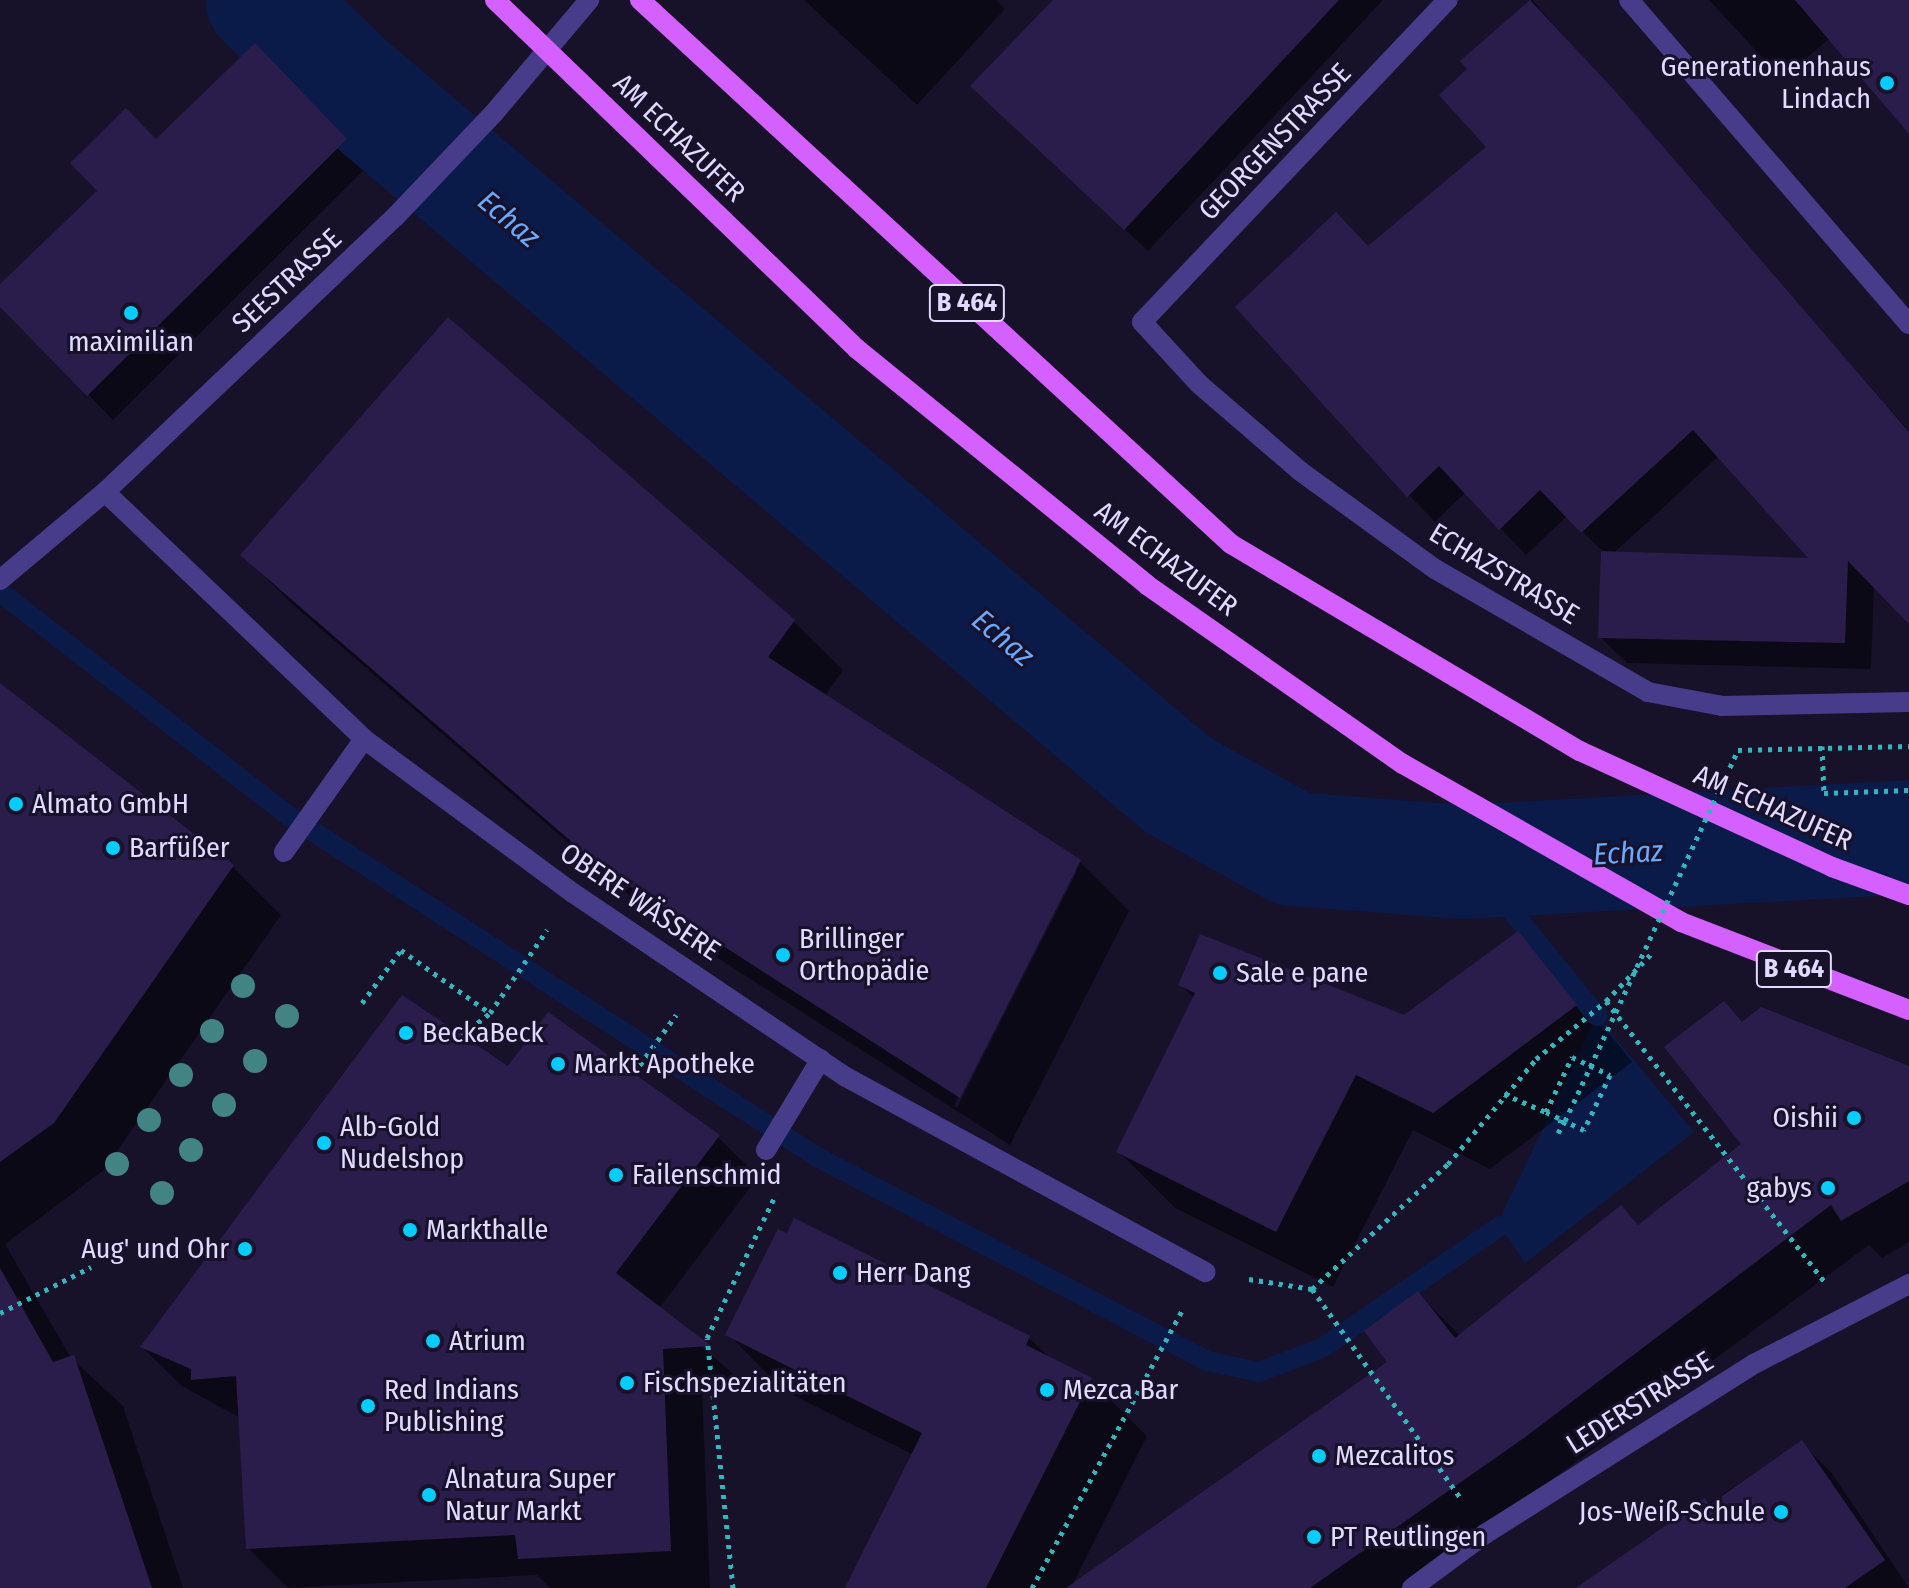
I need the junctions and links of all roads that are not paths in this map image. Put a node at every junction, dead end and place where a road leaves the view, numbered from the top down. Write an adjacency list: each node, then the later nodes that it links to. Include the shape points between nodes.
1 (495, 0): 6 (main road, AM ECHAZUFER / B 464)
2 (589, 0): 6 (street, SEESTRASSE)
3 (640, 0): 14 (main road, AM ECHAZUFER / B 464, via 1231,544 1580,751 1832,867)
4 (1448, 0): 7 (street, GEORGENSTRASSE)
5 (1629, 0): 8 (street)
6 (548, 50): 9 (street, SEESTRASSE, via 394,218); 15 (main road, AM ECHAZUFER / B 464, via 857,349 1147,585 1403,764 1681,922)
7 (1142, 322): 11 (street, ECHAZSTRASSE, via 1199,384 1312,480 1435,569 1648,692 1722,706)
8 (1909, 324)
9 (105, 492): 10 (street, SEESTRASSE); 12 (street, OBERE WÄSSERE)
10 (0, 580)
11 (1909, 702)
12 (364, 739): 13 (street); 16 (street, OBERE WÄSSERE, via 573,893)
13 (284, 852)
14 (1909, 895)
15 (1909, 1010)
16 (821, 1059): 17 (street); 18 (street, OBERE WÄSSERE)
17 (766, 1150)
18 (1205, 1272)
19 (1909, 1284): 20 (street, LEDERSTRASSE, via 1756,1363 1485,1534)
20 (1412, 1588)

